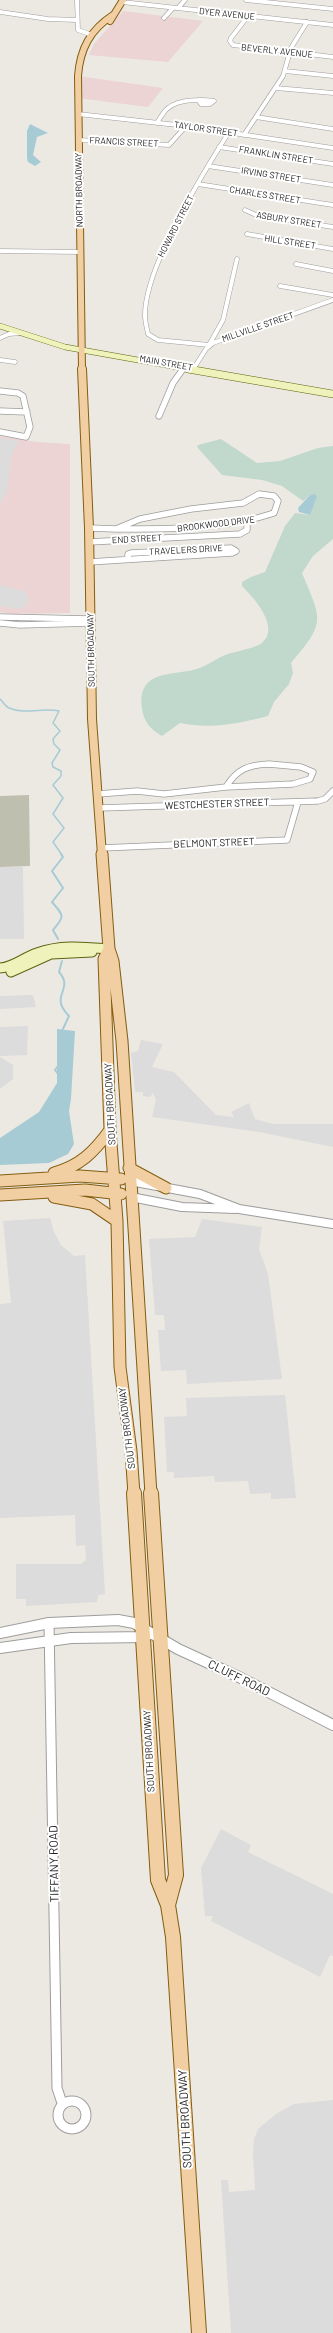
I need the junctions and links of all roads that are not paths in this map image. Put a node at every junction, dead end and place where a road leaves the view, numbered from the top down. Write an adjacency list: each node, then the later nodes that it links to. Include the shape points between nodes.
1 (77, 0): 11 (street)
2 (185, 0): 6 (street)
3 (246, 0): 7 (street)
4 (122, 1): 5 (street, DYER AVENUE); 14 (main road, NORTH BROADWAY, via 100,30)
5 (173, 8): 6 (street, DYER AVENUE); 10 (street)
6 (178, 8): 9 (street, DYER AVENUE)
7 (333, 9)
8 (0, 12): 11 (street, via 48,19)
9 (248, 16): 12 (street, DYER AVENUE); 15 (street, BEVERLY AVENUE, via 231,43 244,48)
10 (164, 18)
11 (77, 20): 14 (street, via 79,31)
12 (307, 22): 13 (street, DYER AVENUE); 15 (street)
13 (333, 25)
14 (92, 35): 22 (main road, NORTH BROADWAY, via 83,46 80,56)
15 (289, 52): 16 (street, BEVERLY AVENUE); 17 (street)
16 (333, 57)
17 (285, 71): 18 (street); 19 (street)
18 (333, 76)
19 (276, 88): 20 (street); 23 (street)
20 (333, 93)
21 (199, 101): 24 (street, via 171,106)
22 (78, 114): 24 (street, TAYLOR STREET); 29 (main road, NORTH BROADWAY)
23 (256, 117): 26 (street); 28 (street)
24 (157, 123): 25 (street, TAYLOR STREET)
25 (186, 126): 27 (street, TAYLOR STREET); 29 (street, FRANCIS STREET, via 169,145)
26 (333, 129)
27 (229, 132): 28 (street, TAYLOR STREET); 30 (street, HOWARD STREET)
28 (244, 135): 31 (street, TAYLOR STREET)
29 (78, 140): 42 (main road, NORTH BROADWAY)
30 (219, 147): 32 (street, FRANKLIN STREET); 33 (street, HOWARD STREET)
31 (333, 148)
32 (333, 164)
33 (208, 166): 34 (street, HOWARD STREET); 35 (street, IRVING STREET)
34 (198, 184): 36 (street, CHARLES STREET); 52 (street, HOWARD STREET, via 159,260 144,317 148,334 154,339)
35 (333, 185)
36 (333, 205)
37 (245, 210): 38 (street, ASBURY STREET, via 256,215)
38 (333, 227)
39 (247, 234): 40 (street, HILL STREET)
40 (333, 249)
41 (0, 251): 42 (street)
42 (80, 252): 53 (main road, NORTH BROADWAY)
43 (237, 259): 52 (street, via 223,320)
44 (296, 264): 45 (street)
45 (333, 271)
46 (280, 286): 47 (street)
47 (333, 296)
48 (333, 300): 52 (street, MILLVILLE STREET)
49 (0, 327): 50 (main road, MAIN STREET); 51 (street)
50 (20, 333): 51 (street); 53 (main road, MAIN STREET, via 52,344)
51 (0, 338)
52 (209, 345): 57 (street, MILLVILLE STREET)
53 (81, 350): 56 (main road, MAIN STREET); 66 (main road, SOUTH BROADWAY)
54 (0, 360): 55 (street)
55 (15, 362)
56 (184, 367): 57 (main road, MAIN STREET); 62 (street, via 173,383)
57 (194, 368): 59 (main road, MAIN STREET)
58 (0, 391): 61 (street, via 21,395)
59 (333, 394)
60 (0, 411): 61 (street)
61 (27, 412): 63 (street, via 30,426 23,436)
62 (159, 416)
63 (0, 433)
64 (247, 522): 65 (street, BROOKWOOD DRIVE); 67 (street, BROOKWOOD DRIVE, via 274,513 278,499 259,494 243,503 191,508 140,518); 68 (street, END STREET, via 248,530 244,533)
65 (208, 524): 67 (street, BROOKWOOD DRIVE, via 166,529); 68 (street)
66 (89, 528): 67 (street, BROOKWOOD DRIVE); 69 (main road, SOUTH BROADWAY)
67 (116, 529)
68 (210, 535): 69 (street, END STREET)
69 (89, 542): 71 (main road, SOUTH BROADWAY)
70 (128, 559): 70 (street, TRAVELERS DRIVE, via 232,553 236,551 231,548 131,553 128,554); 71 (street, TRAVELERS DRIVE)
71 (89, 562): 73 (main road, SOUTH BROADWAY)
72 (0, 617): 73 (street)
73 (90, 621): 74 (street); 77 (main road, SOUTH BROADWAY, via 92,720)
74 (0, 623)
75 (226, 787): 75 (street, via 237,772 253,765 302,766 313,772 312,778 300,783); 78 (street)
76 (333, 791): 79 (street, WESTCHESTER STREET, via 325,799)
77 (98, 794): 78 (street, via 137,791); 81 (main road, SOUTH BROADWAY)
78 (157, 794): 80 (street)
79 (298, 802): 80 (street, WESTCHESTER STREET); 82 (street, BELMONT STREET, via 287,840)
80 (157, 806): 81 (street, WESTCHESTER STREET)
81 (99, 808): 82 (main road, SOUTH BROADWAY)
82 (102, 848): 83 (main road, SOUTH BROADWAY)
83 (109, 949): 84 (main road, via 78,946 53,948 36,953 14,966); 85 (main road, via 52,954 23,968); 86 (main road, SOUTH BROADWAY, via 104,959); 87 (main road, SOUTH BROADWAY, via 113,961 122,1040)
84 (0, 968)
85 (0, 973)
86 (110, 1130): 88 (main road, SOUTH BROADWAY); 89 (main road, via 85,1161 64,1171)
87 (129, 1168): 91 (main road, SOUTH BROADWAY); 92 (main road)
88 (114, 1178): 89 (main road, via 80,1176); 91 (main road); 93 (main road, SOUTH BROADWAY)
89 (34, 1179): 90 (main road)
90 (0, 1181)
91 (130, 1181): 92 (street); 96 (main road, SOUTH BROADWAY)
92 (166, 1188): 97 (street, via 200,1194)
93 (115, 1193): 94 (main road, via 85,1190); 96 (main road); 98 (main road, SOUTH BROADWAY)
94 (28, 1194): 95 (main road); 98 (main road, via 92,1204)
95 (0, 1195)
96 (131, 1197): 97 (street, via 201,1210); 103 (main road, SOUTH BROADWAY)
97 (239, 1209): 99 (street)
98 (117, 1221): 101 (main road, SOUTH BROADWAY, via 120,1367 131,1451)
99 (333, 1224)
100 (49, 1623): 101 (street, via 118,1620); 102 (street); 104 (street, TIFFANY ROAD)
101 (142, 1632): 103 (street); 104 (street); 107 (main road, SOUTH BROADWAY, via 158,1880)
102 (0, 1633)
103 (159, 1637): 106 (street, CLUFF ROAD, via 178,1649 241,1678); 107 (main road, SOUTH BROADWAY, via 176,1875)
104 (51, 1640): 105 (street); 108 (street, TIFFANY ROAD, via 57,2088)
105 (0, 1648)
106 (333, 1726)
107 (168, 1905): 109 (main road, SOUTH BROADWAY, via 173,1937)
108 (62, 2103)
109 (199, 2333)

